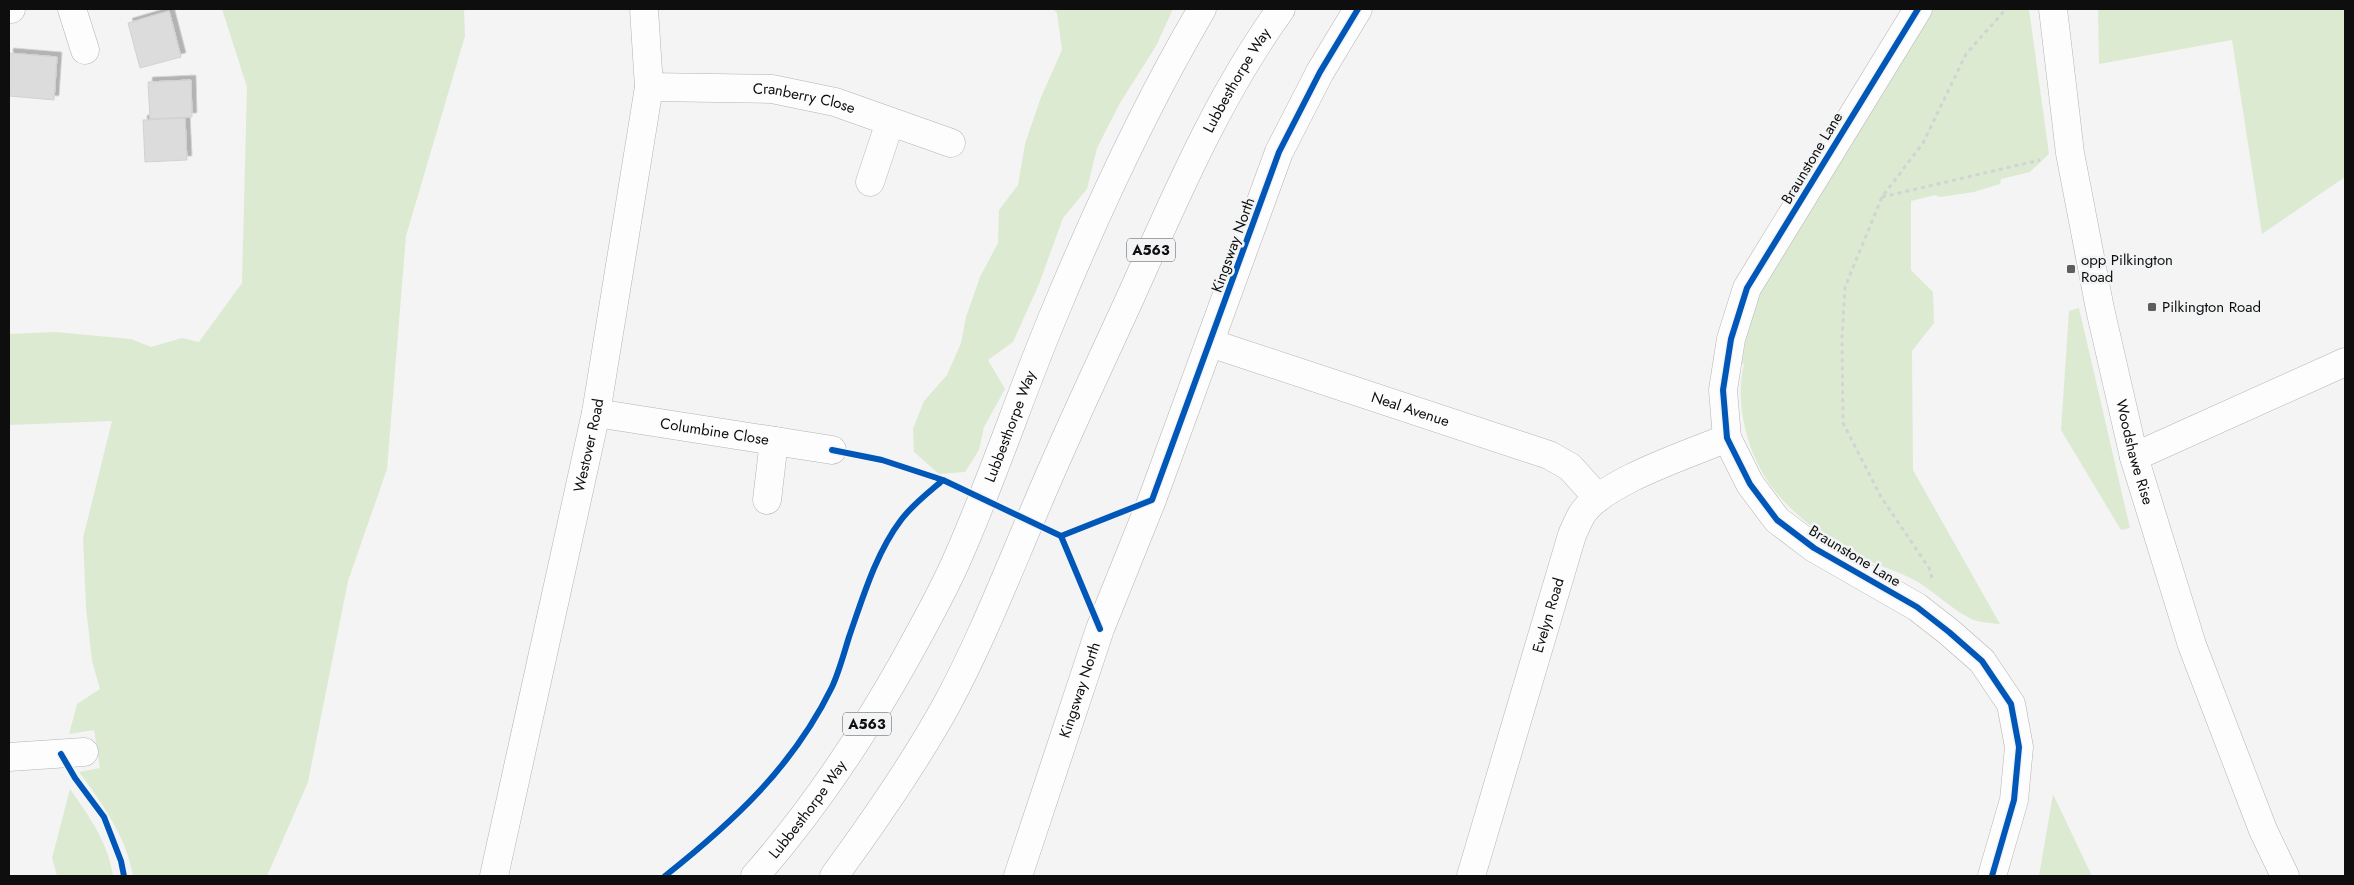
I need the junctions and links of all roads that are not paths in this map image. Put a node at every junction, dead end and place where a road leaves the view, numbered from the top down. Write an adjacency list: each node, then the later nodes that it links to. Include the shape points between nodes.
1 (72, 9): 8 (main road)
2 (644, 9): 9 (main road, Westover Road)
3 (1202, 9): 25 (main road, Lubbesthorpe Way / A563, via 1168,65 1054,314 958,558 878,707 794,830)
4 (1281, 9): 26 (main road, Lubbesthorpe Way / A563, via 1207,133 1140,274 948,702 886,805)
5 (1358, 9): 13 (main road, Kingsway North, via 1320,72 1279,152)
6 (1918, 9): 16 (main road, Braunstone Lane, via 1747,288 1731,338 1722,390)
7 (2053, 9): 19 (main road, Woodshawe Rise, via 2070,153 2100,309)
8 (84, 50)
9 (649, 87): 10 (main road, Cranberry Close, via 772,89 835,102); 15 (main road, Westover Road)
10 (890, 122): 11 (main road, Cranberry Close); 12 (main road)
11 (952, 143)
12 (870, 182)
13 (1210, 343): 20 (main road, Neal Avenue, via 1549,456 1570,467); 27 (main road, Kingsway North, via 1100,629)
14 (2345, 362): 19 (main road)
15 (596, 413): 17 (main road, Columbine Close); 24 (main road, Westover Road)
16 (1727, 438): 20 (main road, Evelyn Road, via 1624,482); 29 (main road, Braunstone Lane, via 1750,484 1777,520 1814,548 1917,607 1982,662 2011,704 2019,747 2014,800)
17 (774, 440): 18 (main road, Columbine Close); 21 (main road)
18 (832, 450)
19 (2134, 457): 30 (main road, Woodshawe Rise, via 2192,645 2263,830)
20 (1598, 498): 28 (main road, Evelyn Road, via 1582,514 1572,535)
21 (767, 500)
22 (84, 752): 23 (main road)
23 (9, 757)
24 (494, 876)
25 (756, 876)
26 (834, 876)
27 (1018, 876)
28 (1471, 876)
29 (1992, 876)
30 (2285, 876)

